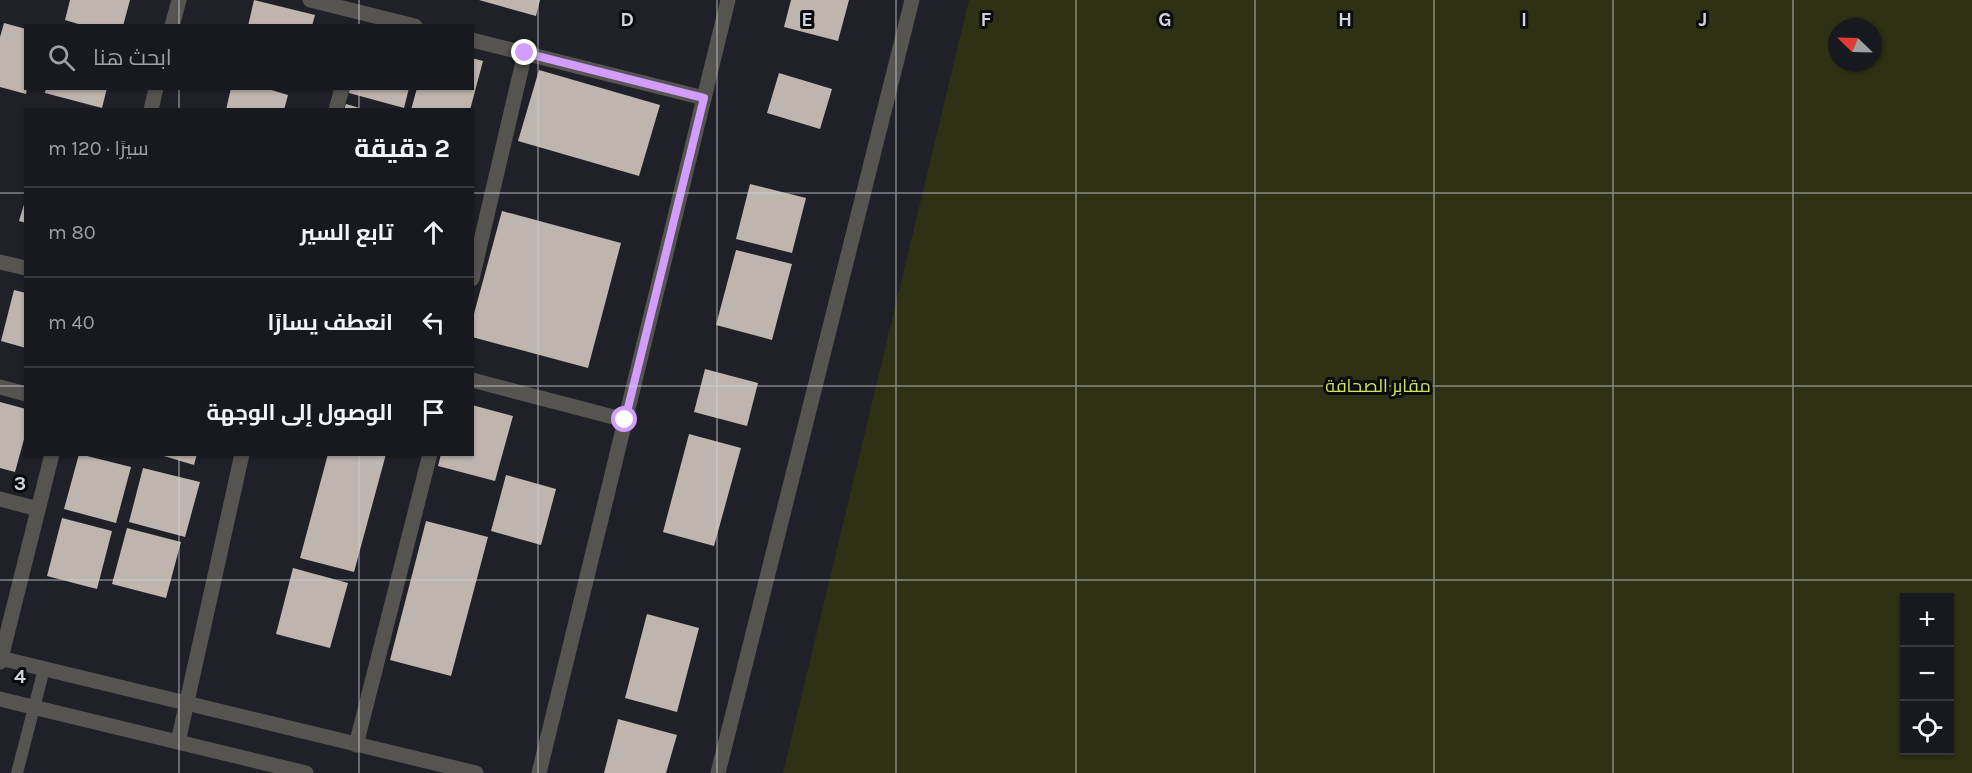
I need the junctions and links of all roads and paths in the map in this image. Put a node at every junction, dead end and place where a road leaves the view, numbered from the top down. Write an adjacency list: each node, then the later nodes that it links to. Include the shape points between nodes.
1 (179, 0): 7 (street)
2 (310, 0): 5 (street)
3 (728, 0): 13 (street)
4 (912, 0): 39 (street)
5 (341, 4): 6 (street)
6 (363, 19): 8 (street)
7 (173, 24)
8 (400, 24)
9 (474, 40): 10 (street)
10 (525, 53): 13 (street); 18 (street)
11 (156, 90): 14 (street)
12 (341, 90): 15 (street)
13 (704, 98): 22 (street)
14 (151, 108)
15 (337, 108)
16 (0, 262): 17 (street)
17 (24, 268)
18 (474, 270)
19 (474, 381): 22 (street)
20 (0, 387): 21 (street)
21 (24, 393)
22 (625, 420): 38 (street)
23 (51, 456): 27 (street)
24 (242, 456): 31 (street)
25 (429, 456): 34 (street)
26 (0, 499): 27 (street)
27 (38, 509): 28 (street)
28 (0, 659): 29 (street)
29 (44, 669): 31 (street); 32 (lane)
30 (0, 699): 32 (street)
31 (187, 703): 33 (street); 34 (street)
32 (32, 707): 33 (street); 35 (lane)
33 (178, 742): 36 (street)
34 (356, 745): 37 (street)
35 (17, 773)
36 (306, 773)
37 (476, 773)
38 (539, 773)
39 (718, 773)

